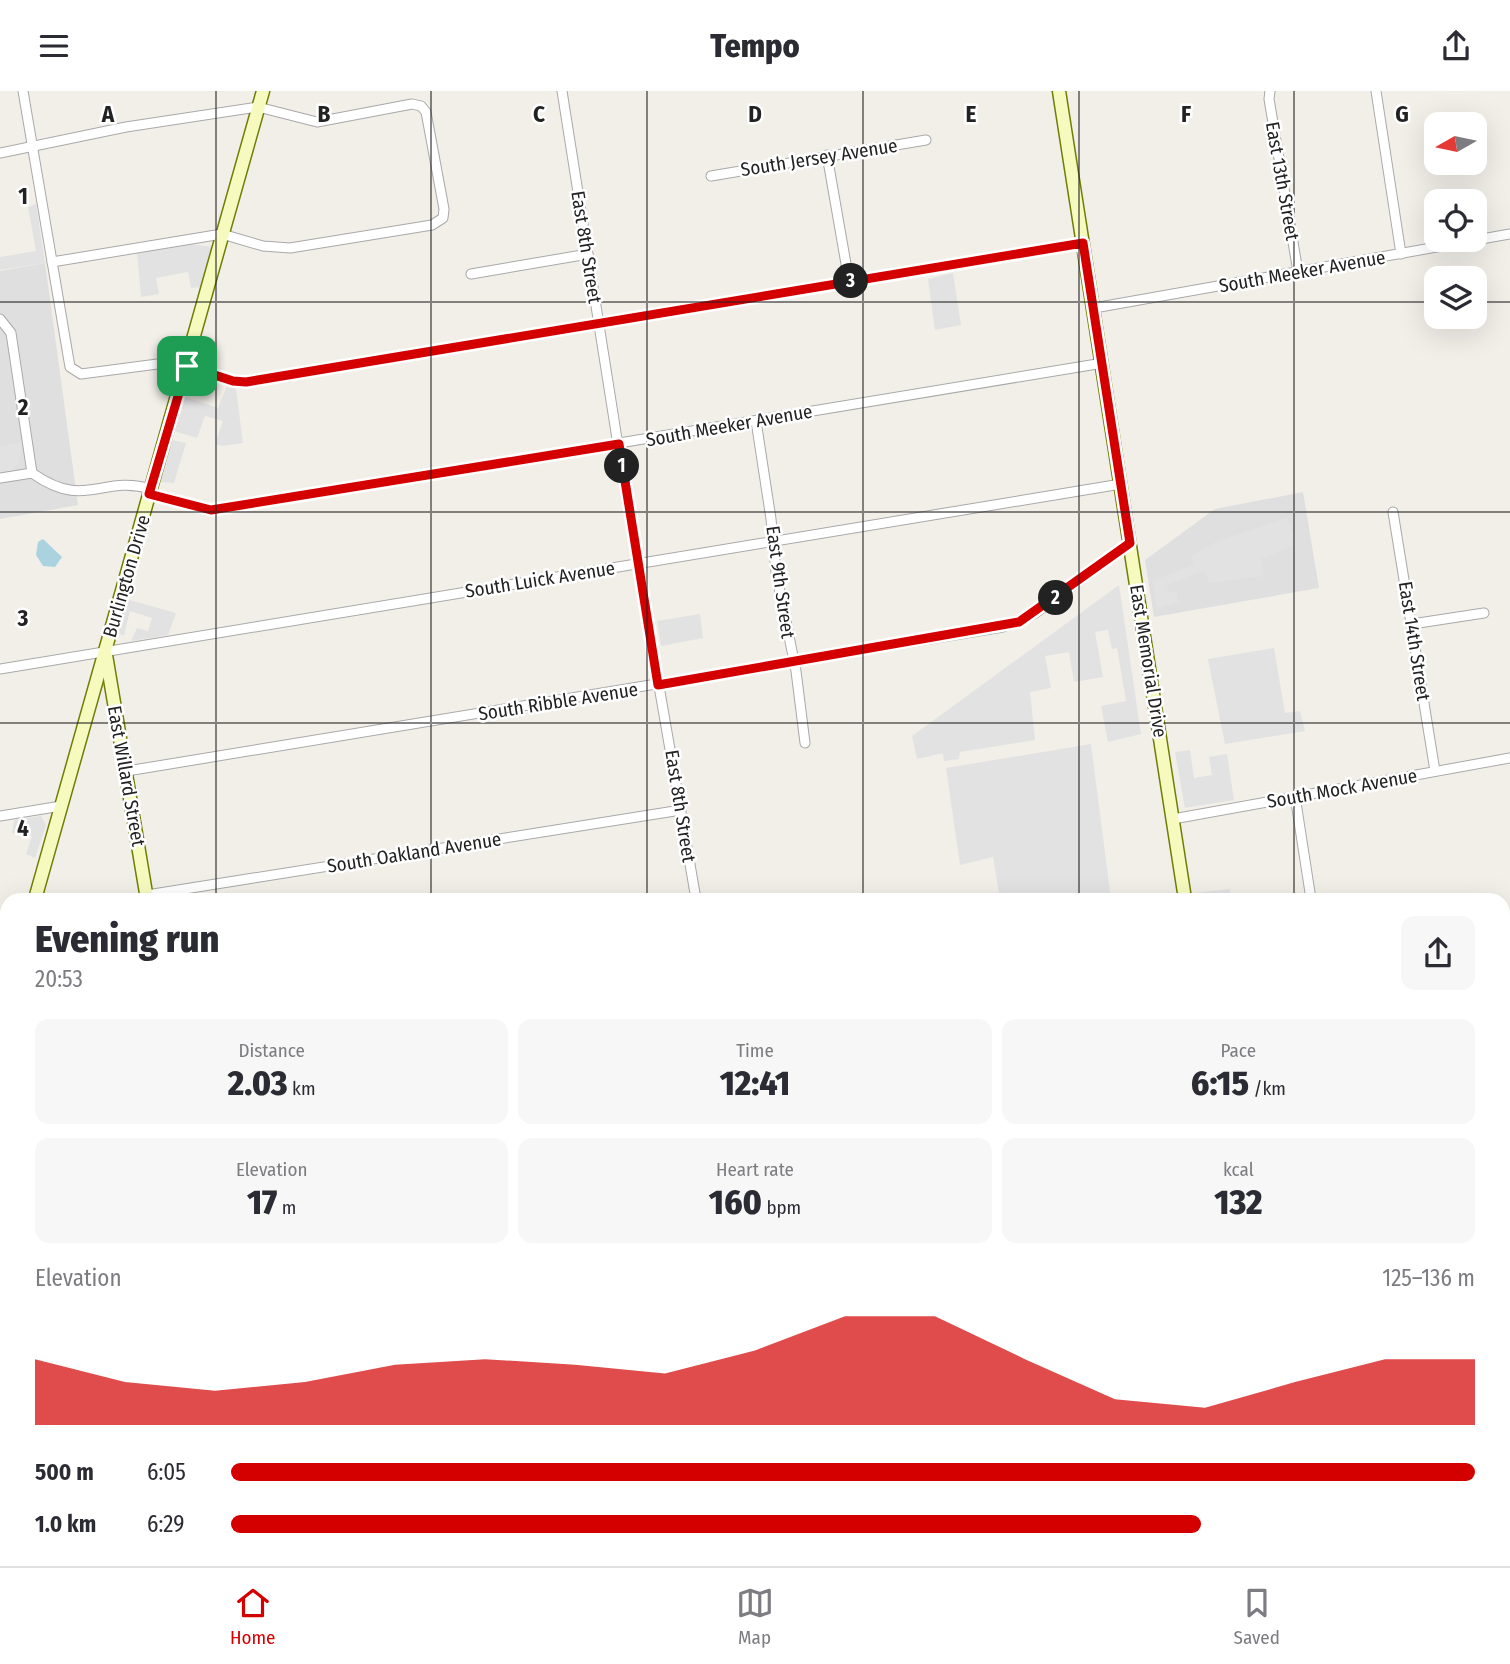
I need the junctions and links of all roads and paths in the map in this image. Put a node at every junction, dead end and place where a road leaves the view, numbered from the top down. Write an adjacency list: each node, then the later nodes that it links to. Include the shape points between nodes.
1 (23, 91): 9 (street)
2 (263, 91): 7 (street, Burlington Drive)
3 (562, 91): 16 (street, East 8th Street)
4 (1059, 91): 15 (street, East Memorial Drive)
5 (1270, 91): 19 (street, East 13th Street)
6 (1376, 91): 17 (street)
7 (258, 107): 9 (street); 13 (street, Burlington Drive); 13 (street, via 317,121 421,106 429,121 442,195 441,220 297,248 263,246)
8 (926, 140): 11 (street, South Jersey Avenue)
9 (32, 147): 10 (street); 18 (street)
10 (0, 153)
11 (827, 155): 12 (street, South Jersey Avenue); 21 (street)
12 (711, 176)
13 (222, 234): 18 (street); 25 (street, Burlington Drive)
14 (1510, 234): 17 (street, South Meeker Avenue)
15 (1083, 243): 21 (street); 22 (street, East Memorial Drive)
16 (588, 254): 20 (street); 24 (street, East 8th Street)
17 (1401, 254): 19 (street, South Meeker Avenue)
18 (52, 262): 25 (street, via 73,370 81,374)
19 (1298, 272): 22 (street, South Meeker Avenue)
20 (471, 274)
21 (849, 281): 24 (street)
22 (1094, 308): 26 (street, East Memorial Drive)
23 (0, 319): 29 (street, via 11,333)
24 (599, 324): 25 (street, via 246,382); 28 (street, East 8th Street)
25 (187, 363): 32 (street, Burlington Drive)
26 (1102, 363): 27 (street, South Meeker Avenue); 31 (street, East Memorial Drive)
27 (756, 421): 28 (street, South Meeker Avenue); 34 (street, East 9th Street)
28 (619, 444): 32 (street, South Meeker Avenue, via 211,510); 36 (street, East 8th Street)
29 (32, 473): 30 (street); 32 (street, South Meeker Avenue, via 66,491 133,484)
30 (0, 478)
31 (1121, 484): 34 (street, South Luick Avenue); 35 (street, East Memorial Drive)
32 (150, 492): 39 (street, Burlington Drive)
33 (1393, 512): 38 (street, East 14th Street)
34 (772, 541): 36 (street, South Luick Avenue); 40 (street, East 9th Street)
35 (1130, 543): 40 (street, South Ribble Avenue, via 1019,622); 51 (street, East Memorial Drive)
36 (638, 563): 39 (street, South Luick Avenue); 42 (street, East 8th Street)
37 (1484, 613): 38 (street)
38 (1412, 624): 46 (street, East 14th Street)
39 (105, 652): 41 (street, South Luick Avenue); 45 (street, East Willard Street); 48 (street, Burlington Drive)
40 (793, 662): 42 (street, South Ribble Avenue); 43 (street, East 9th Street)
41 (0, 669)
42 (658, 685): 45 (street, South Ribble Avenue); 49 (street, East 8th Street)
43 (805, 743)
44 (1510, 758): 46 (street, South Mock Avenue)
45 (127, 771): 53 (street, East Willard Street)
46 (1436, 771): 47 (street, South Mock Avenue)
47 (1295, 796): 51 (street, South Mock Avenue); 57 (street)
48 (61, 806): 50 (street); 52 (street, Burlington Drive)
49 (681, 810): 54 (street, South Oakland Avenue); 55 (street, East 8th Street)
50 (0, 816)
51 (1174, 819): 56 (street, East Memorial Drive)
52 (36, 893)
53 (146, 893)
54 (172, 893)
55 (695, 893)
56 (1184, 893)
57 (1310, 893)

